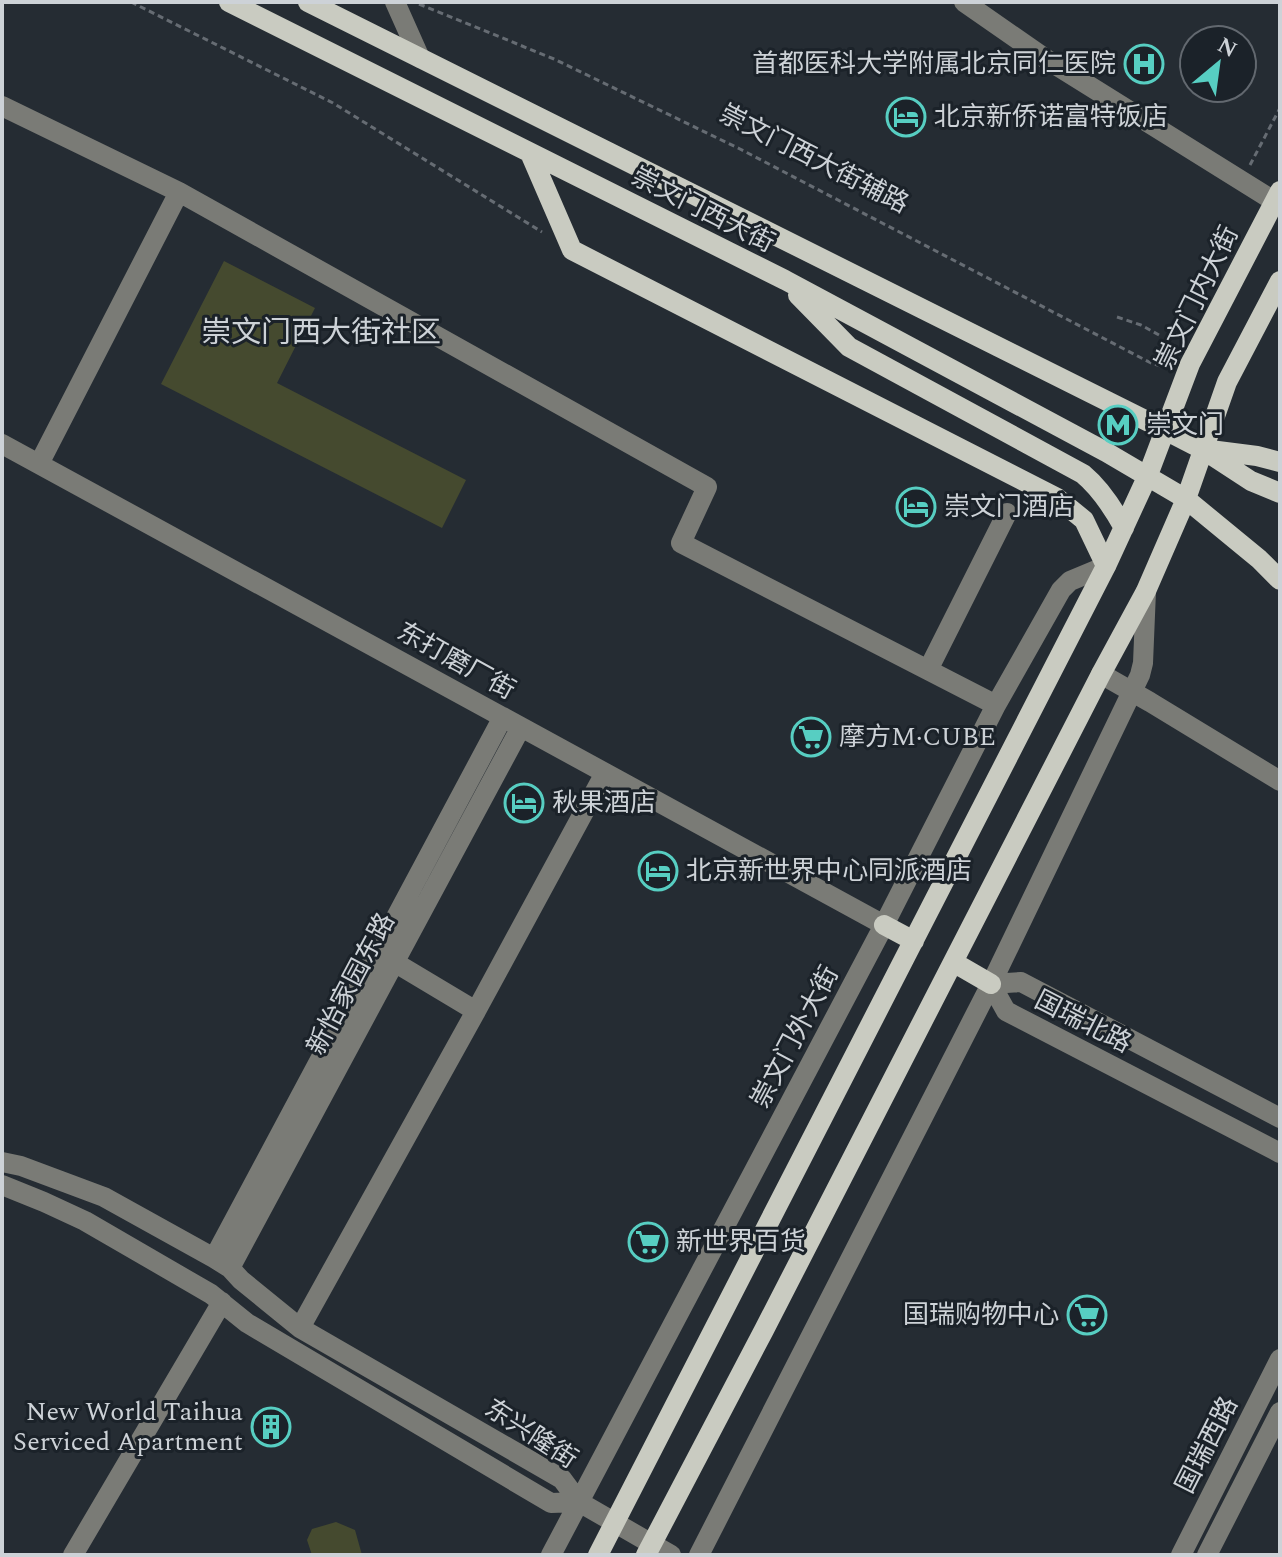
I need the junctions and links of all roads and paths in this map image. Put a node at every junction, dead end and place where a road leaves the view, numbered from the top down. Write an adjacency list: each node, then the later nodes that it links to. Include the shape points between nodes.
1 (131, 2): 14 (path, via 333,103)
2 (229, 2): 11 (main road, 崇文门西大街)
3 (308, 2): 7 (main road, 崇文门西大街)
4 (395, 2): 7 (street)
5 (413, 2): 19 (path, 崇文门西大街辅路, via 554,59 740,149 1151,363)
6 (964, 2): 13 (street, via 1043,57)
7 (420, 58): 20 (main road, 崇文门西大街)
8 (2, 106): 12 (street)
9 (1280, 108): 10 (path)
10 (1269, 130)
11 (530, 153): 15 (main road, 崇文门西大街); 31 (main road, via 572,250 1057,498 1084,520)
12 (179, 192): 24 (street); 35 (street, via 707,487 681,543)
13 (1277, 196): 19 (main road, 崇文门内大街)
14 (545, 234)
15 (785, 280): 25 (main road, 崇文门西大街); 29 (main road, via 849,347 1083,474)
16 (1280, 281): 22 (main road, via 1227,382)
17 (1117, 317): 18 (path)
18 (1159, 335)
19 (1185, 375): 20 (main road, 崇文门内大街)
20 (1165, 430): 22 (main road, 崇文门西大街); 25 (main road)
21 (2, 444): 24 (street, 东打磨厂街)
22 (1202, 449): 23 (main road); 26 (main road); 27 (main road)
23 (1280, 462)
24 (39, 464): 39 (street, 东打磨厂街)
25 (1148, 475): 27 (main road, 崇文门西大街); 29 (main road)
26 (1280, 493)
27 (1186, 499): 30 (main road, 崇文门西大街); 34 (main road)
28 (1007, 513): 35 (street)
29 (1124, 528): 31 (main road)
30 (1259, 559): 32 (main road); 33 (main road)
31 (1106, 566): 38 (street, 崇文门外大街, via 1061,590); 43 (main road)
32 (1280, 572)
33 (1280, 580)
34 (1146, 591): 36 (main road); 37 (street, via 1143,663)
35 (928, 670): 38 (street)
36 (1101, 674): 37 (street); 45 (main road)
37 (1133, 692): 41 (street); 46 (street)
38 (996, 705): 42 (street, 崇文门外大街)
39 (512, 722): 40 (street, 东打磨厂街); 44 (street, 新怡家园东路)
40 (605, 773): 42 (street, 东打磨厂街); 47 (street)
41 (1280, 781)
42 (884, 925): 43 (main road); 57 (street, 崇文门外大街)
43 (914, 941): 58 (main road)
44 (385, 956): 47 (street); 52 (street, 新怡家园东路)
45 (953, 962): 46 (main road); 59 (main road)
46 (991, 984): 48 (street, 国瑞北路, via 1021,982); 49 (street, 国瑞北路, via 1006,1011); 64 (street)
47 (476, 1011): 54 (street)
48 (1280, 1118)
49 (1280, 1153)
50 (2, 1162): 52 (street, 东兴隆街, via 104,1197)
51 (2, 1185): 53 (street, 东兴隆街, via 85,1221)
52 (222, 1263): 54 (street, 东兴隆街)
53 (222, 1302): 57 (street, 东兴隆街, via 247,1323 551,1503); 60 (street)
54 (300, 1328): 57 (street, 东兴隆街, via 562,1479)
55 (1280, 1359): 65 (street, 国瑞西路)
56 (1280, 1412): 66 (street, 国瑞西路)
57 (579, 1502): 58 (street); 61 (street, 崇文门外大街)
58 (615, 1523): 59 (street); 62 (main road)
59 (649, 1549): 63 (street)
60 (73, 1555)
61 (551, 1555)
62 (598, 1555)
63 (671, 1555)
64 (699, 1555)
65 (1181, 1555)
66 (1207, 1555)

